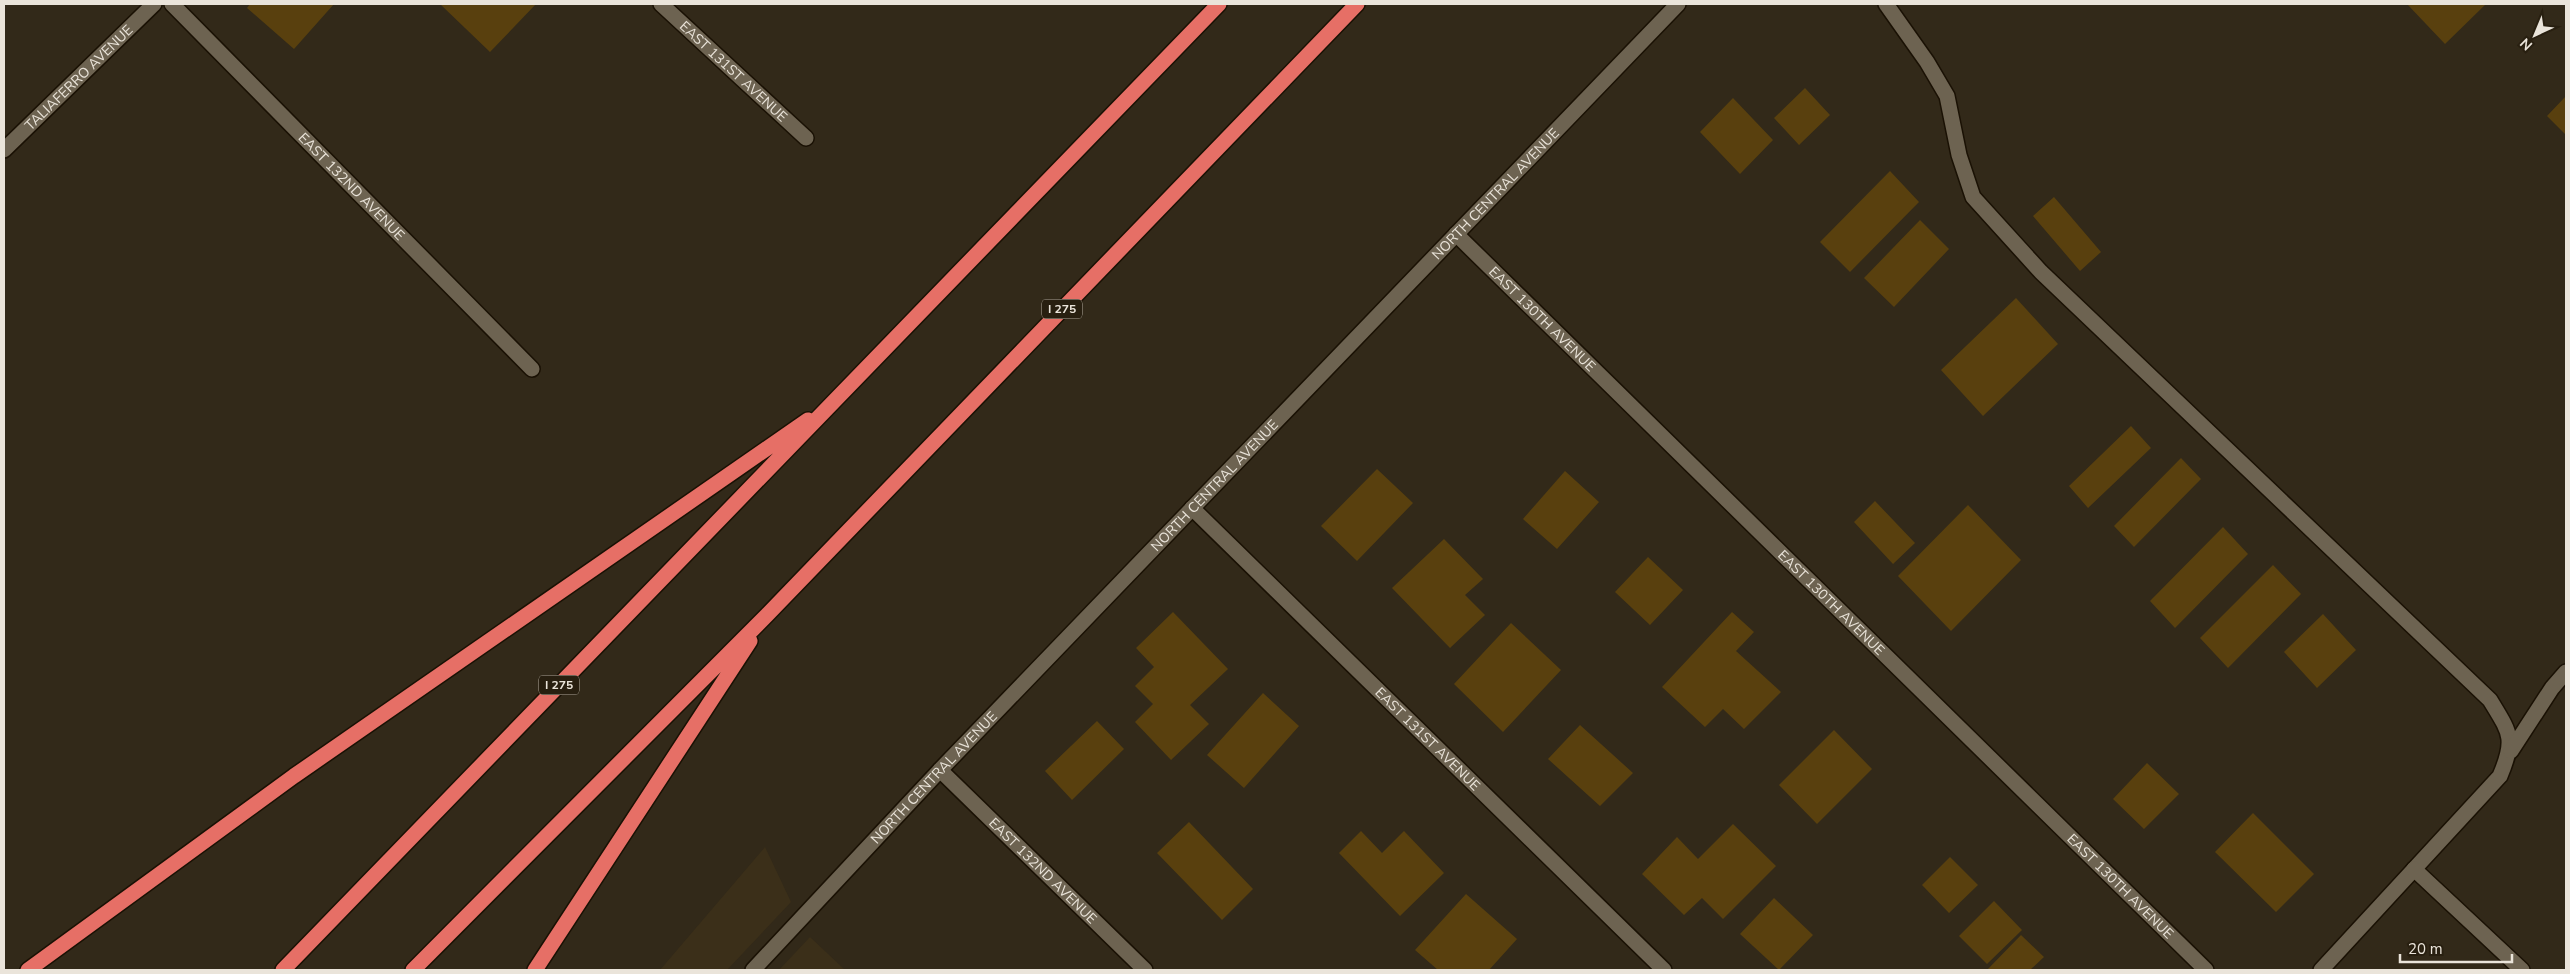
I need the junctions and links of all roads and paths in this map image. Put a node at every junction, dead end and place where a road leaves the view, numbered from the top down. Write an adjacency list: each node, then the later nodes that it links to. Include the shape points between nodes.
1 (154, 4): 9 (street, TALIAFERRO AVENUE)
2 (172, 4): 11 (street, EAST 132ND AVENUE)
3 (661, 4): 8 (street, EAST 131ST AVENUE)
4 (1219, 4): 12 (highway, I 275)
5 (1357, 4): 14 (highway, I 275)
6 (1678, 4): 10 (street, NORTH CENTRAL AVENUE)
7 (1886, 4): 16 (street, via 1947,96 1959,155 1973,197 2041,272 2490,700 2507,728)
8 (806, 138)
9 (4, 150)
10 (1456, 234): 13 (street, NORTH CENTRAL AVENUE); 26 (street, EAST 130TH AVENUE)
11 (532, 369)
12 (836, 400): 19 (highway, via 294,776); 20 (highway, I 275)
13 (1192, 508): 17 (street, NORTH CENTRAL AVENUE); 25 (street, EAST 131ST AVENUE)
14 (768, 615): 21 (highway, I 275); 22 (highway)
15 (2566, 672): 16 (street)
16 (2510, 751): 18 (street, via 2500,776)
17 (940, 770): 23 (street, NORTH CENTRAL AVENUE); 24 (street, EAST 132ND AVENUE)
18 (2414, 869): 27 (street); 28 (street)
19 (28, 970)
20 (283, 970)
21 (413, 970)
22 (535, 970)
23 (753, 970)
24 (1145, 970)
25 (1664, 970)
26 (2206, 970)
27 (2322, 970)
28 (2522, 970)

